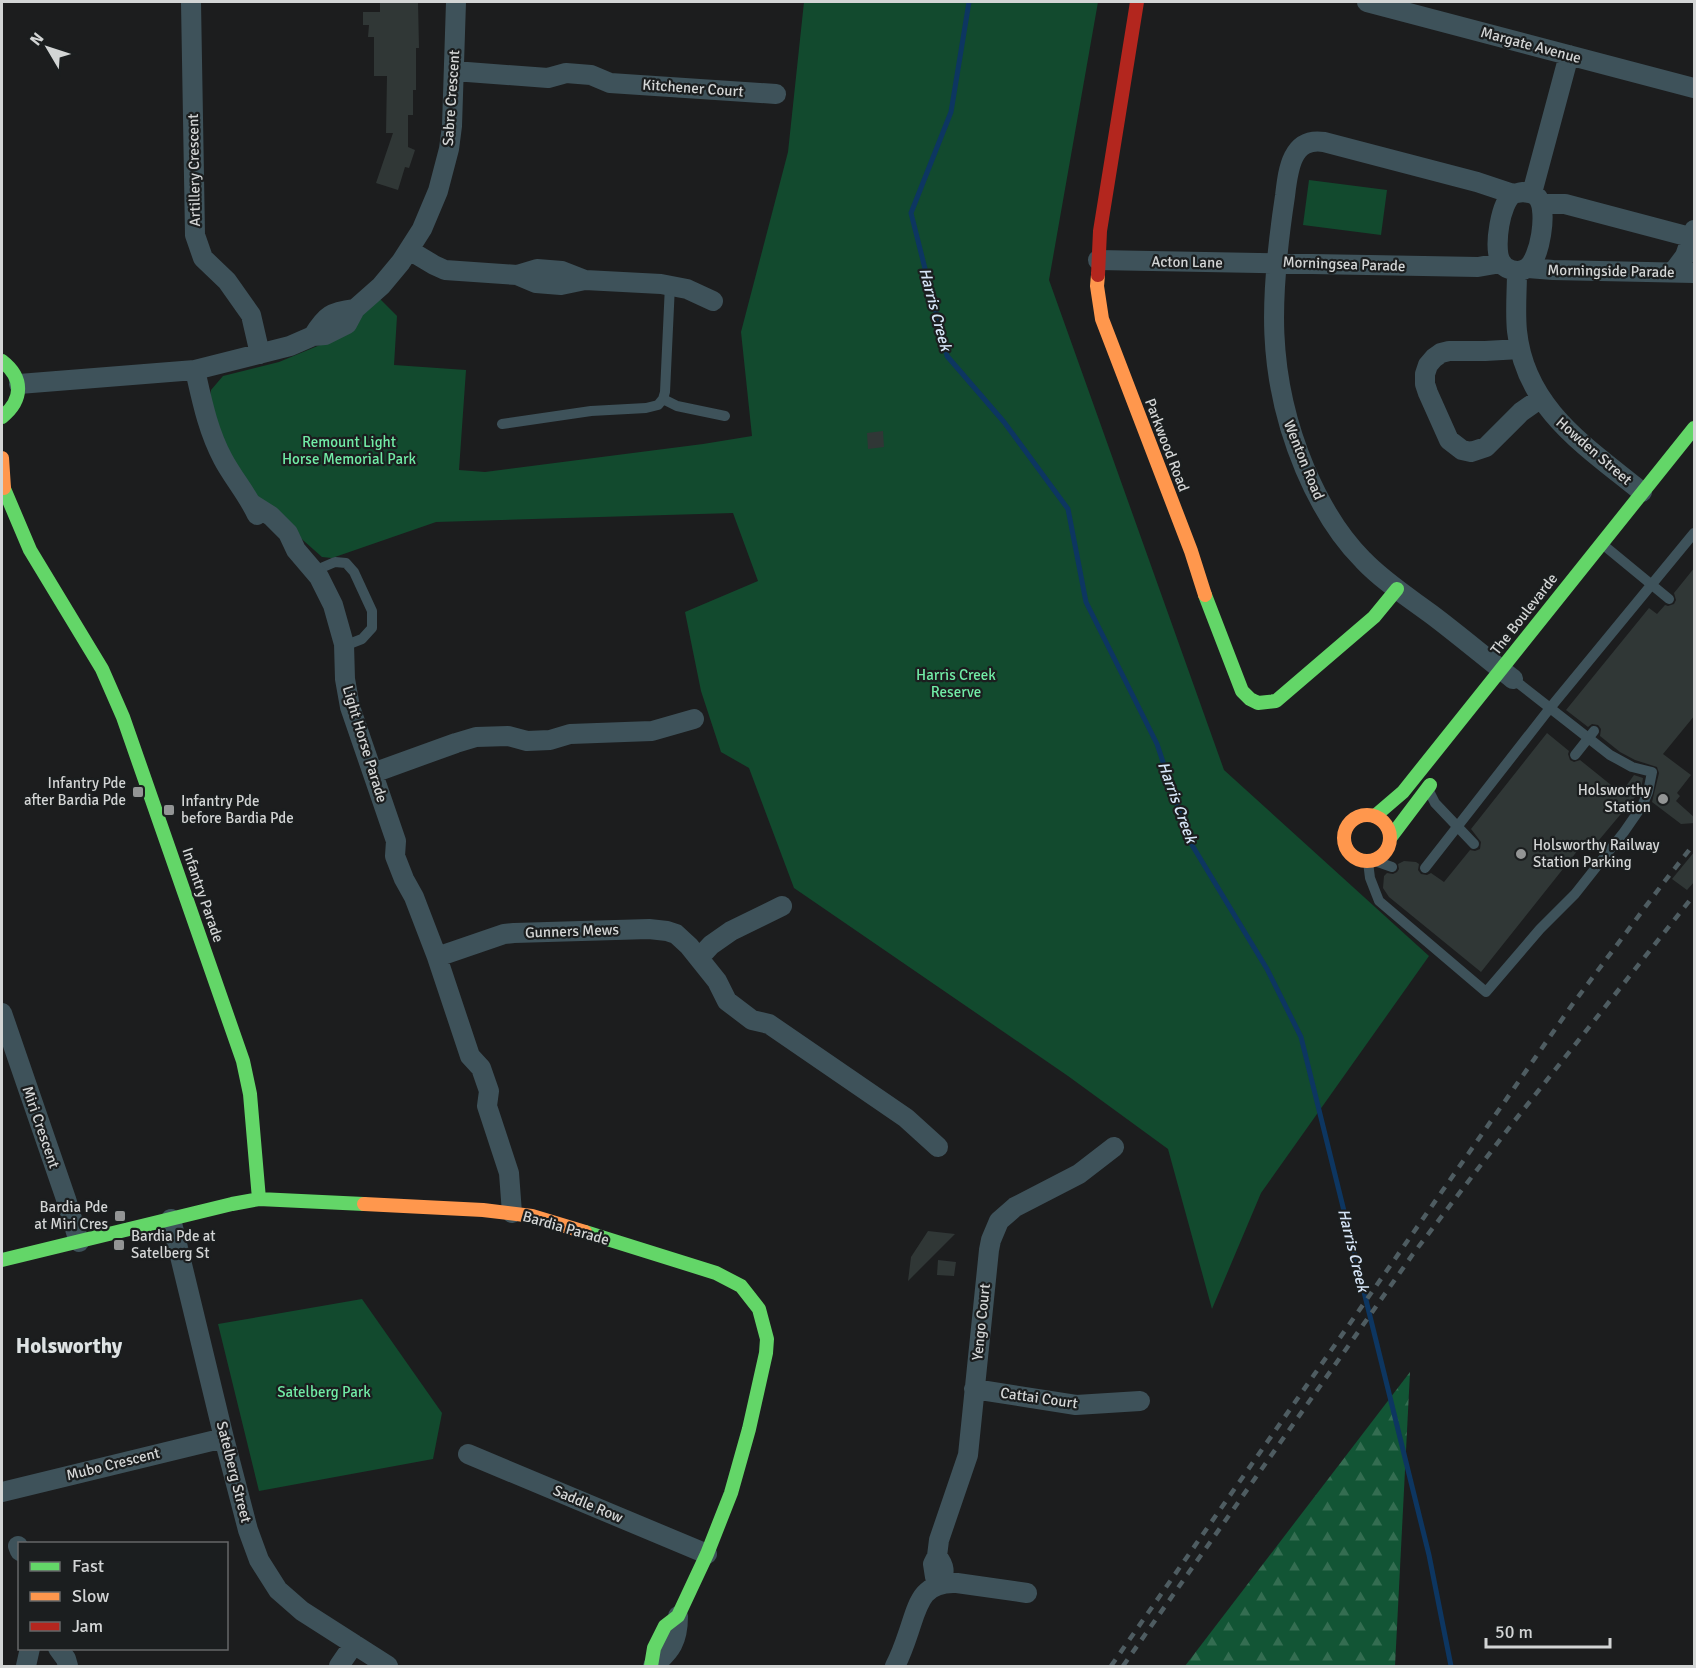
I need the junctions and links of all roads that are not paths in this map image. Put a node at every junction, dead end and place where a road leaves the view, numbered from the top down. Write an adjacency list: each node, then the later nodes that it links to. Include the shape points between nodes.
1 (191, 2): 20 (street, Artillery Crescent, via 195,235 204,258 227,281 251,315)
2 (456, 2): 6 (street, Sabre Crescent)
3 (1137, 2): 12 (street, Parkwood Road)
4 (1368, 2): 5 (street, Margate Avenue)
5 (1569, 55): 7 (street, Margate Avenue); 9 (street, Howden Street)
6 (454, 71): 8 (street, Kitchener Court, via 548,78 565,86 591,88 610,82); 11 (street, Sabre Crescent, via 452,126 444,171 431,210)
7 (1695, 88)
8 (776, 94)
9 (1529, 197): 10 (street); 13 (street, Morningsea Parade, via 1324,142 1307,142 1291,164); 14 (street, Howden Street, via 1543,217 1541,235 1538,247); 14 (street, Howden Street, via 1505,207 1499,230 1498,254)
10 (1694, 235): 15 (street)
11 (410, 250): 17 (street, via 445,270 517,275 536,284 561,285 585,280); 20 (street, Sabre Crescent, via 381,286 354,309 346,324 325,335)
12 (1098, 260): 13 (street, Acton Lane); 38 (street, Parkwood Road, via 1102,319 1244,694 1260,704 1276,701 1374,617)
13 (1276, 264): 14 (street, Morningsea Parade); 38 (street, Wenton Road, via 1276,368 1296,448 1320,503 1335,526 1363,561)
14 (1515, 267): 15 (street, Morningside Parade); 19 (street, Howden Street)
15 (1673, 272): 16 (street, Morningside Parade)
16 (1695, 273)
17 (670, 285): 18 (street); 25 (lane)
18 (713, 301)
19 (1520, 349): 24 (street, Howden Street); 24 (street, via 1441,353 1428,365 1425,374 1428,393 1449,440 1471,452 1486,447)
20 (260, 354): 22 (street, Sabre Crescent)
21 (2, 361): 23 (street, via 13,370)
22 (195, 370): 23 (street, Sabre Crescent); 36 (street, Light Horse Parade, via 212,436 233,478 262,525 279,543 296,550)
23 (19, 384): 26 (street, via 16,402)
24 (1541, 398): 33 (street, Howden Street, via 1557,421)
25 (663, 399): 27 (lane, via 677,406); 28 (lane, via 653,407)
26 (3, 416): 30 (street)
27 (725, 416)
28 (502, 424)
29 (1695, 428): 33 (street, The Boulevarde)
30 (2, 429)
31 (2, 458): 32 (street, Infantry Parade)
32 (3, 486): 62 (street, Infantry Parade, via 30,550 102,669 123,717 243,1061 250,1094)
33 (1642, 492): 35 (street, The Boulevarde)
34 (1695, 533): 37 (lane)
35 (1601, 543): 37 (lane); 41 (street, The Boulevarde)
36 (314, 571): 40 (street, Light Horse Parade, via 333,605); 40 (lane, via 335,562 345,563 354,572 372,612 372,628 362,639)
37 (1651, 586): 39 (lane); 42 (lane)
38 (1397, 589): 41 (street, Wenton Road)
39 (1669, 599)
40 (344, 646): 47 (street, Light Horse Parade, via 347,693)
41 (1510, 677): 42 (lane); 49 (street, The Boulevarde)
42 (1550, 708): 50 (lane); 53 (lane, via 1610,755 1652,772 1651,781 1642,806 1624,832 1575,894 1486,992 1379,901 1370,878)
43 (694, 719): 47 (street, via 652,731 570,734 549,740 477,737)
44 (1594, 731): 45 (lane, bridge)
45 (1575, 755)
46 (1442, 770): 48 (street)
47 (373, 773): 57 (street, Light Horse Parade, via 396,841 395,856)
48 (1427, 788): 50 (lane, via 1435,803); 51 (street)
49 (1376, 816): 51 (street, via 1385,823); 53 (street, via 1353,819 1344,837 1350,855 1356,860)
50 (1457, 825): 52 (lane); 55 (lane)
51 (1390, 838): 53 (street, via 1383,856)
52 (1474, 844)
53 (1371, 861): 54 (lane)
54 (1392, 867)
55 (1425, 868)
56 (782, 906): 58 (street, via 731,931)
57 (437, 957): 58 (street, Gunners Mews, via 504,934 659,929 676,934); 63 (street, Light Horse Parade, via 470,1056 481,1068 489,1091 487,1106 509,1173)
58 (699, 958): 60 (street, Gunners Mews, via 717,981 760,1010 769,1024 906,1118)
59 (2, 1014): 65 (street, Miri Crescent)
60 (938, 1147)
61 (1114, 1147): 67 (street, Yengo Court, via 1078,1174 999,1221 989,1250)
62 (259, 1199): 63 (street, Bardia Parade); 64 (street, Bardia Parade)
63 (512, 1213): 72 (street, Bardia Parade, via 716,1273 741,1286 759,1309 767,1339 758,1392 737,1473)
64 (171, 1219): 65 (street, Bardia Parade); 69 (street, Satelberg Street)
65 (79, 1242): 66 (street, Bardia Parade)
66 (2, 1260)
67 (974, 1389): 68 (street, Cattai Court, via 1076,1405); 73 (street, Yengo Court, via 968,1455 933,1564 935,1577)
68 (1140, 1401)
69 (224, 1438): 71 (street, Mubo Crescent); 76 (street, Satelberg Street, via 258,1560 278,1590 302,1611)
70 (468, 1454): 72 (street, Saddle Row)
71 (2, 1492)
72 (707, 1554): 75 (street, Bardia Parade)
73 (942, 1584): 74 (street); 84 (street, via 929,1590 918,1604)
74 (1027, 1593)
75 (678, 1616): 83 (street, Bardia Parade, via 678,1633 667,1655)
76 (354, 1644): 81 (street); 82 (street, Satelberg Street)
77 (30, 1650): 79 (street)
78 (59, 1650): 80 (street)
79 (26, 1666)
80 (68, 1666)
81 (339, 1666)
82 (388, 1666)
83 (652, 1666)
84 (895, 1666)

